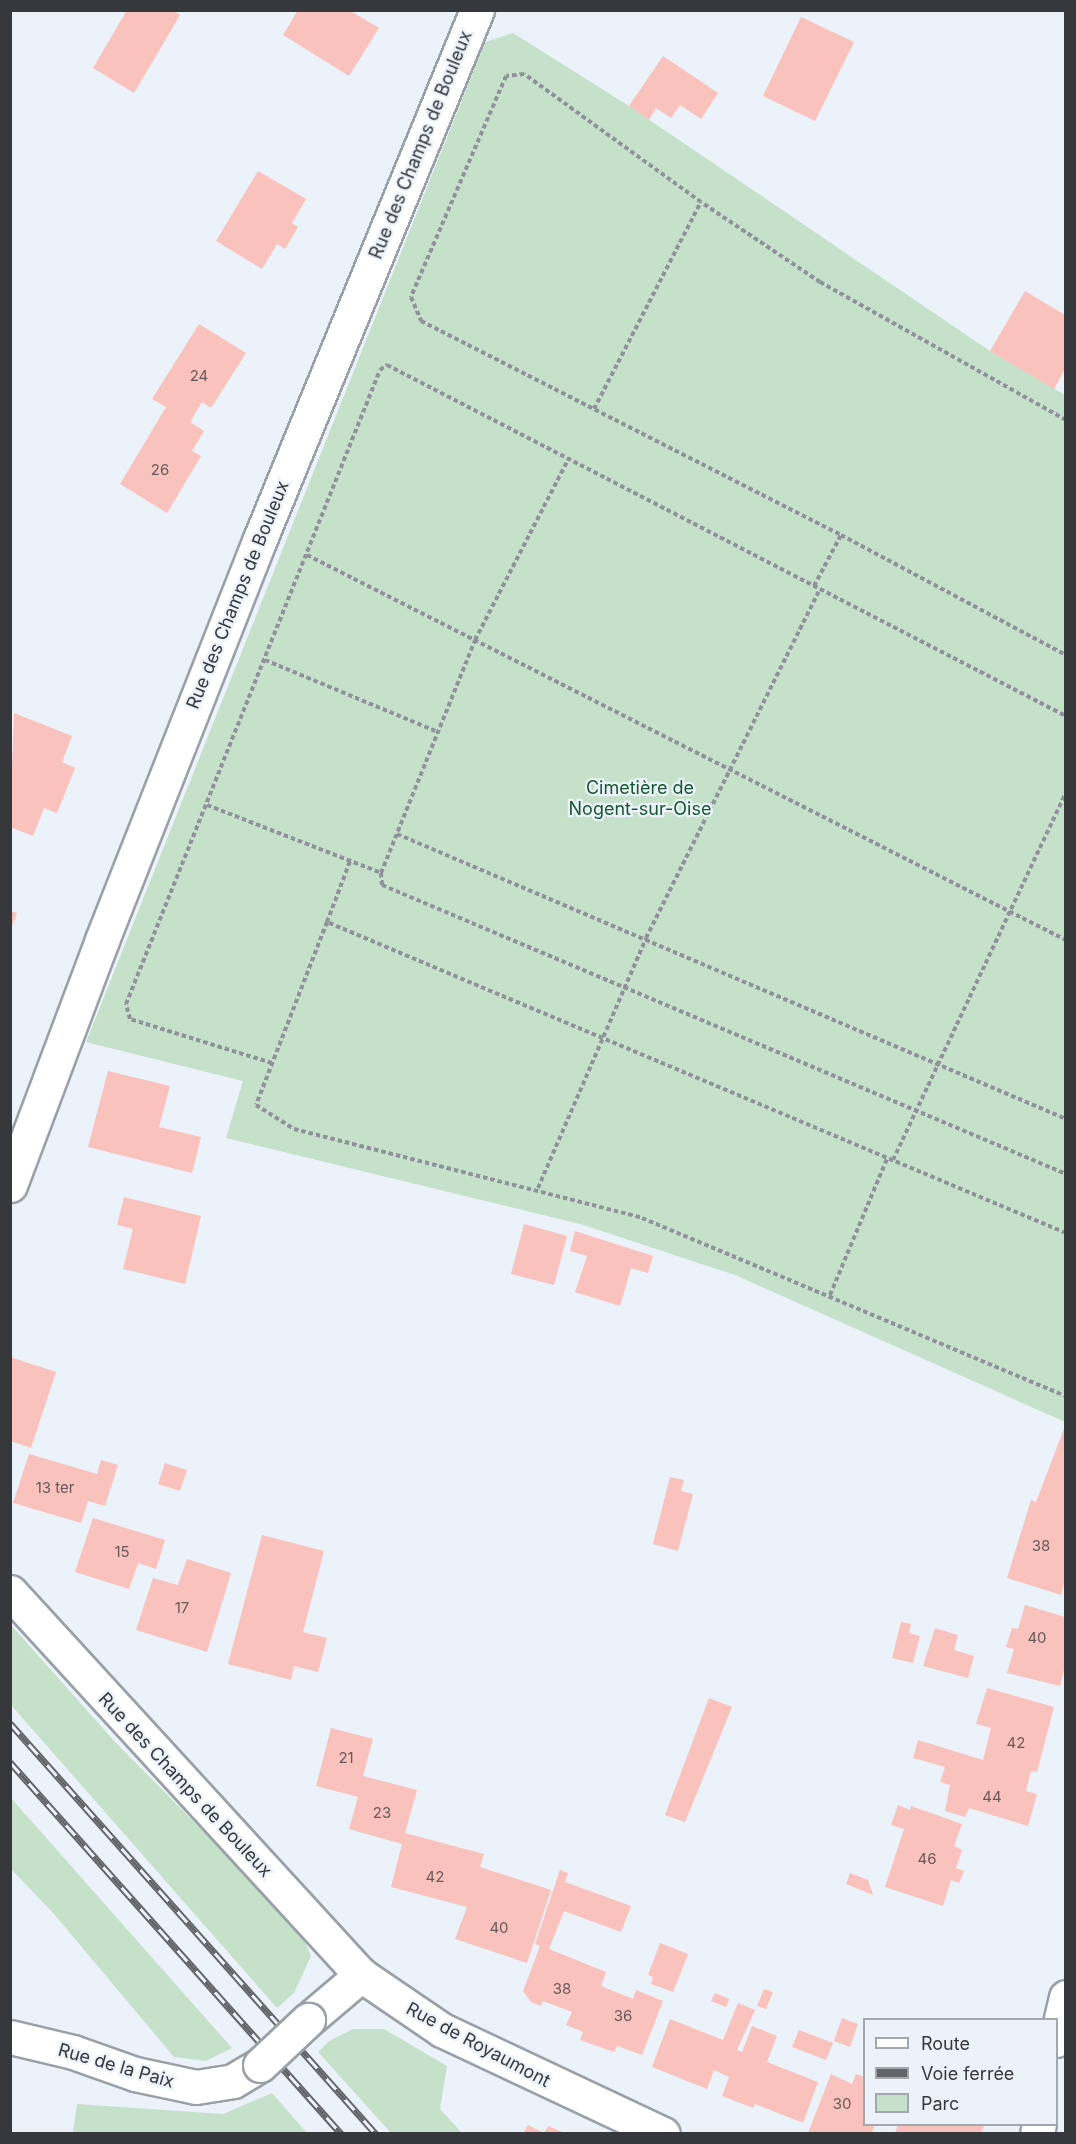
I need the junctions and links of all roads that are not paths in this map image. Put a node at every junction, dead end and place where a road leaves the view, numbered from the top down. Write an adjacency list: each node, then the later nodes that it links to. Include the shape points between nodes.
1 (476, 11): 2 (street, Rue des Champs de Bouleux, via 260,539 97,951)
2 (10, 1185)
3 (10, 1592): 4 (street, Rue des Champs de Bouleux)
4 (362, 1976): 7 (street, Rue de la Paix, bridge, via 260,2065 232,2081 196,2087 135,2074 73,2052); 8 (street, Rue de Royaumont, via 442,2030)
5 (1065, 1997): 6 (street)
6 (1058, 2030)
7 (10, 2037)
8 (663, 2133)

